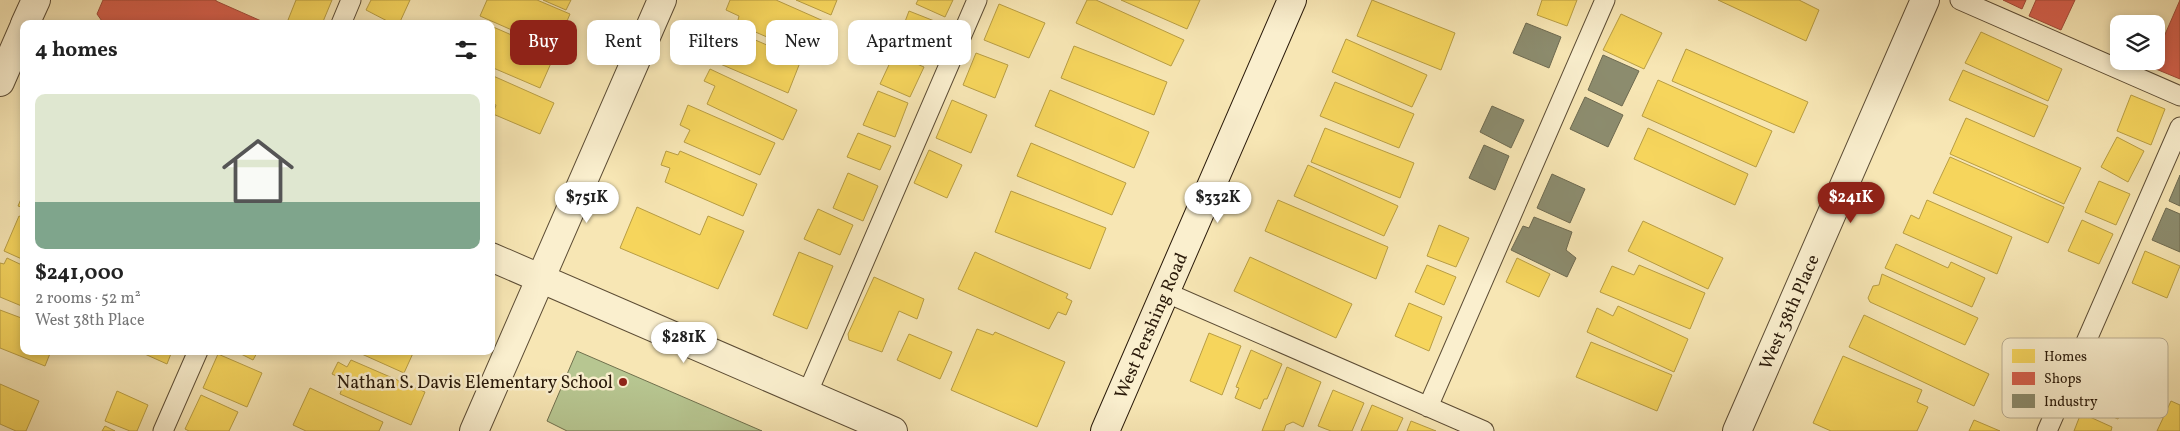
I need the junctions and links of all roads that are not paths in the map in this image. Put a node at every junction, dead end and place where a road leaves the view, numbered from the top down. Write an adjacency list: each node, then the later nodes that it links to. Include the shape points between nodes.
1 (36, 0): 9 (street)
2 (351, 0): 10 (lane)
3 (662, 0): 16 (street)
4 (976, 0): 20 (lane)
5 (1292, 0): 17 (street, West Pershing Road)
6 (1605, 0): 21 (lane)
7 (1925, 0): 28 (street, West 38th Place)
8 (1960, 0): 13 (lane)
9 (27, 20)
10 (343, 20)
11 (15, 44): 12 (street)
12 (0, 82)
13 (2180, 96)
14 (2180, 127): 18 (lane)
15 (495, 259): 16 (street)
16 (540, 278): 20 (street); 24 (street)
17 (1166, 292): 21 (lane); 26 (street, West Pershing Road)
18 (2088, 338)
19 (196, 355): 23 (lane)
20 (807, 394): 25 (street)
21 (1428, 406): 27 (lane)
22 (2053, 418): 29 (lane)
23 (163, 431)
24 (474, 431)
25 (893, 431)
26 (1105, 431)
27 (1484, 431)
28 (1737, 431)
29 (2047, 431)

